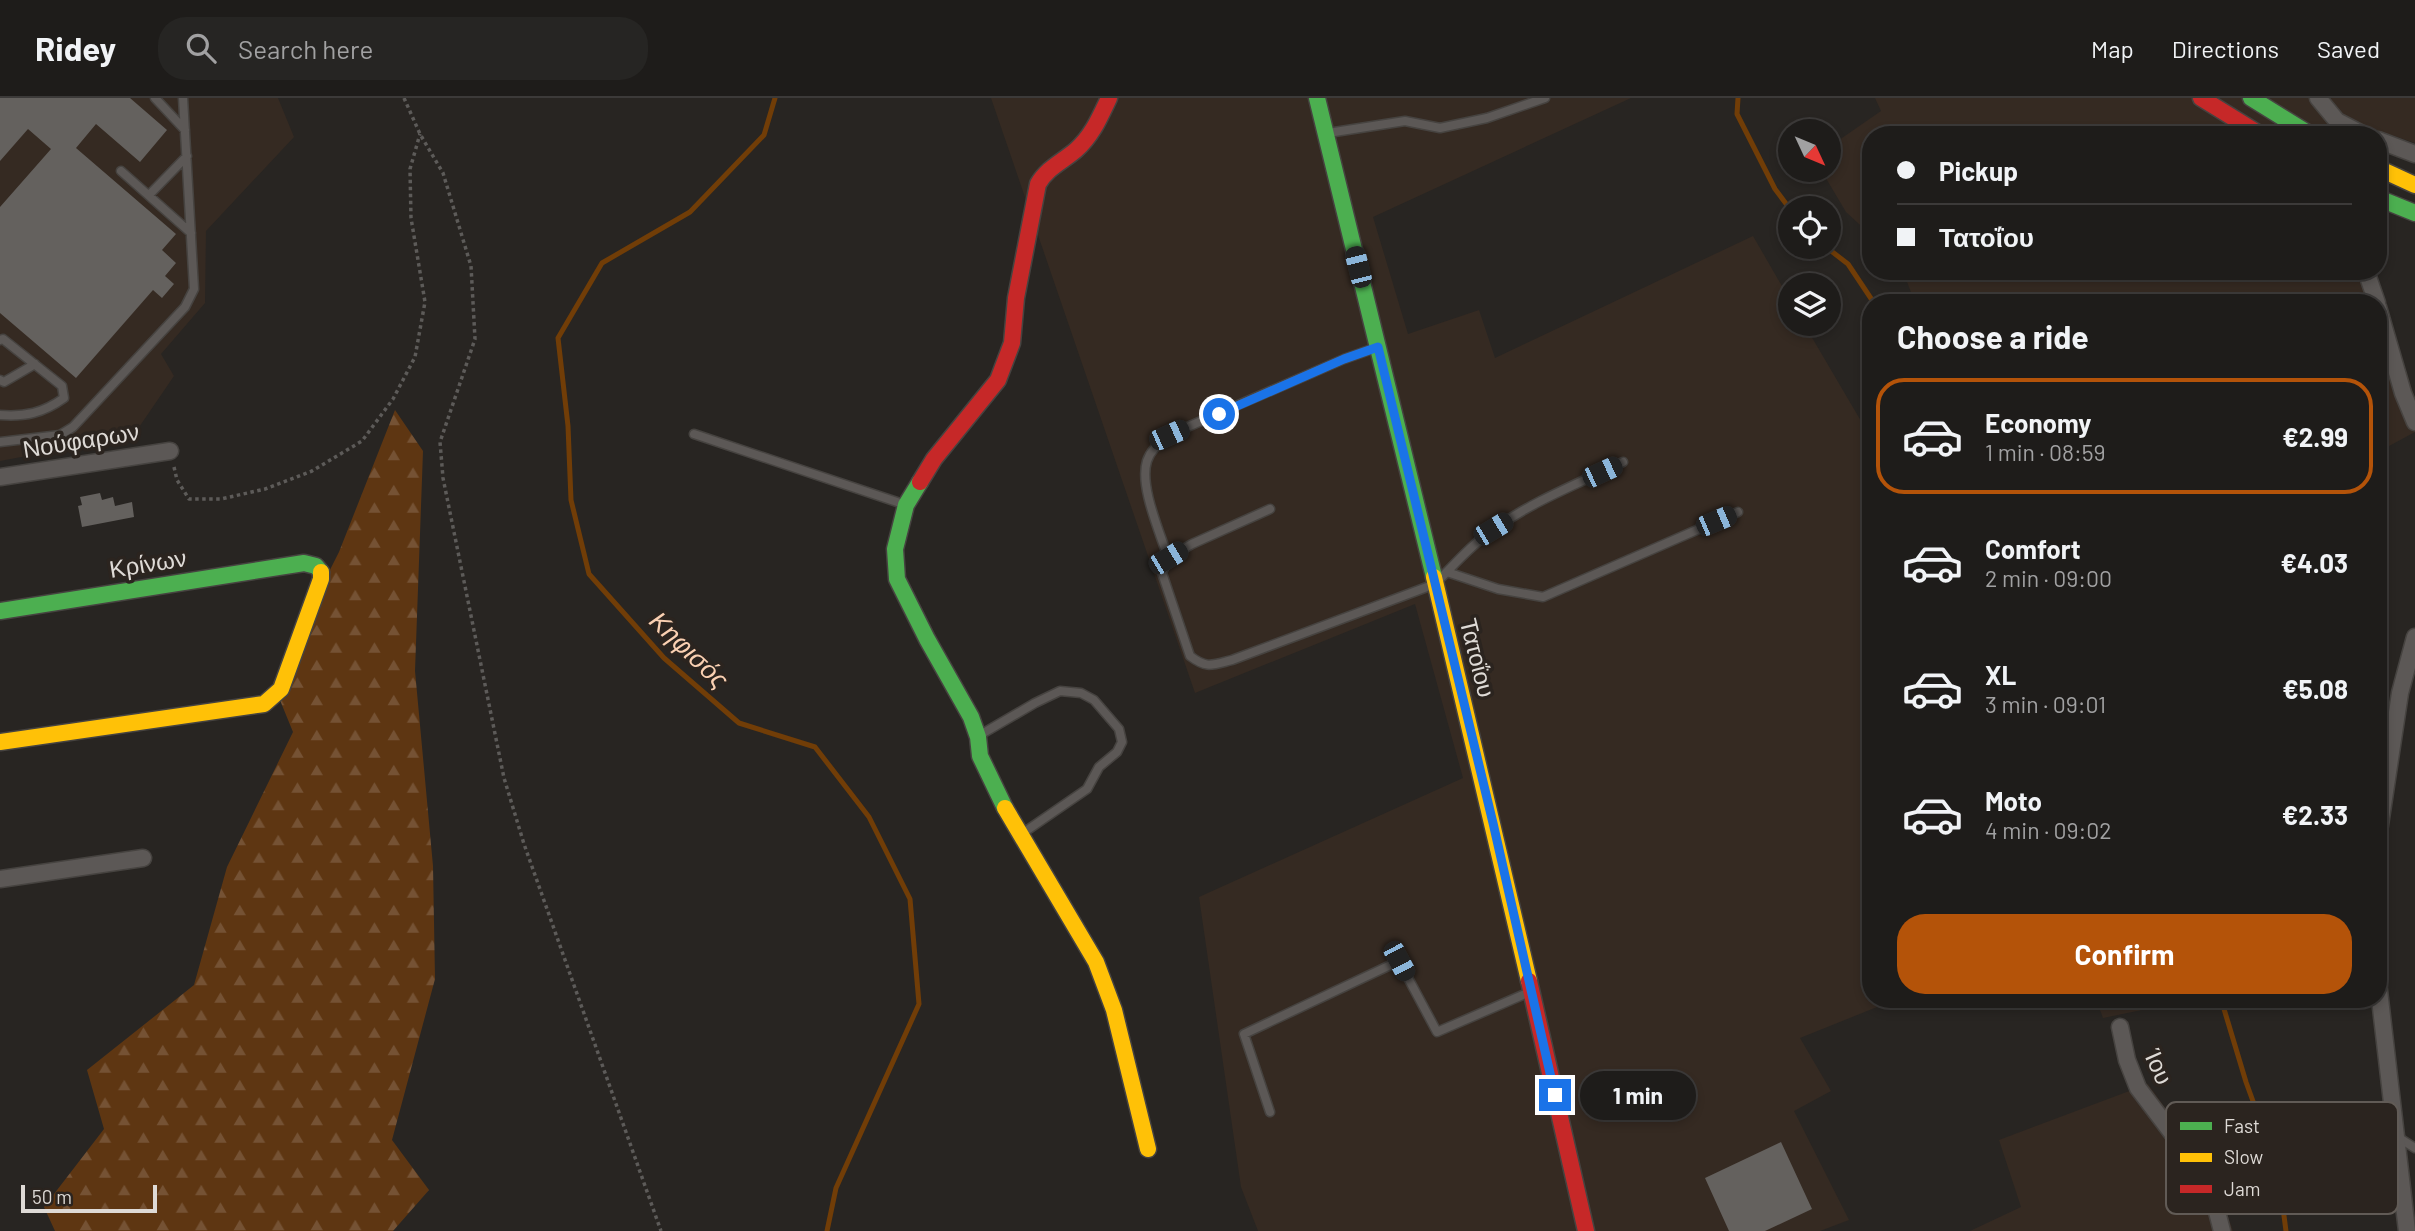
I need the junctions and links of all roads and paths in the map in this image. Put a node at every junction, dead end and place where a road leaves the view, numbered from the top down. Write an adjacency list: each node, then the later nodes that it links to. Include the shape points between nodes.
1 (155, 98): 13 (lane)
2 (183, 98): 13 (lane)
3 (404, 98): 15 (path)
4 (1109, 98): 38 (street, via 1094,130 1043,174 1038,184 1012,343 998,380 934,459)
5 (1317, 98): 14 (street, Τατοΐου)
6 (1545, 98): 14 (lane, via 1440,128 1405,121)
7 (2201, 98): 10 (street)
8 (2252, 98): 11 (street)
9 (2318, 98): 12 (street)
10 (2246, 126)
11 (2297, 126)
12 (2347, 126)
13 (185, 130): 18 (lane)
14 (1326, 133): 28 (street, Τατοΐου)
15 (420, 134): 35 (path, via 410,169 411,218 425,302 418,343 393,399 362,441 312,471 221,499 189,499 177,480); 63 (path, via 443,173 471,266 475,339 440,442 443,478 504,778)
16 (2387, 143): 17 (street)
17 (2415, 154)
18 (187, 156): 22 (lane); 25 (lane)
19 (121, 171): 22 (lane)
20 (2387, 172): 21 (street)
21 (2415, 185)
22 (149, 195): 25 (lane)
23 (2387, 202): 24 (street)
24 (2411, 211)
25 (191, 233): 34 (lane, via 194,289 176,317 74,427 60,435)
26 (2387, 337): 32 (street)
27 (0, 340): 29 (lane)
28 (1378, 347): 41 (lane, via 1169,435 1155,447 1145,473); 43 (street, Τατοΐου)
29 (35, 364): 30 (lane); 31 (lane, via 62,386 64,398 49,409)
30 (0, 380)
31 (0, 415)
32 (2415, 422)
33 (694, 434): 38 (lane)
34 (0, 442)
35 (170, 451): 37 (street, Νούφαρων)
36 (1623, 462): 42 (lane, via 1493,529)
37 (0, 477)
38 (906, 505): 46 (street, via 895,549 897,579)
39 (1270, 509): 41 (lane)
40 (1738, 512): 42 (lane, via 1543,597 1498,589)
41 (1168, 558): 43 (lane, via 1162,573 1190,656 1207,666)
42 (1447, 572): 43 (lane)
43 (1435, 584): 52 (street, Τατοΐου)
44 (0, 611): 47 (street, Κρίνων, via 304,563 321,570 281,689 264,704)
45 (2415, 637): 48 (street, via 2400,693)
46 (978, 737): 49 (street, via 980,756); 49 (lane, via 1060,691 1082,693 1094,700 1119,729 1122,742 1117,752 1099,767 1087,789)
47 (0, 742)
48 (2387, 779)
49 (1021, 834): 60 (street, via 1096,962 1114,1010)
50 (143, 858): 51 (street)
51 (0, 879)
52 (1532, 991): 56 (lane, via 1437,1032 1399,961 1244,1034); 64 (street, Τατοΐου)
53 (2381, 1008): 55 (street)
54 (2120, 1027): 57 (street, Ίου, via 2138,1088)
55 (2392, 1102)
56 (1270, 1112)
57 (2166, 1125)
58 (2398, 1137): 59 (lane)
59 (2415, 1148)
60 (1148, 1149)
61 (2398, 1153): 66 (street)
62 (2218, 1214): 65 (street, Ίου)
63 (661, 1231)
64 (1586, 1231)
65 (2222, 1231)
66 (2407, 1231)

